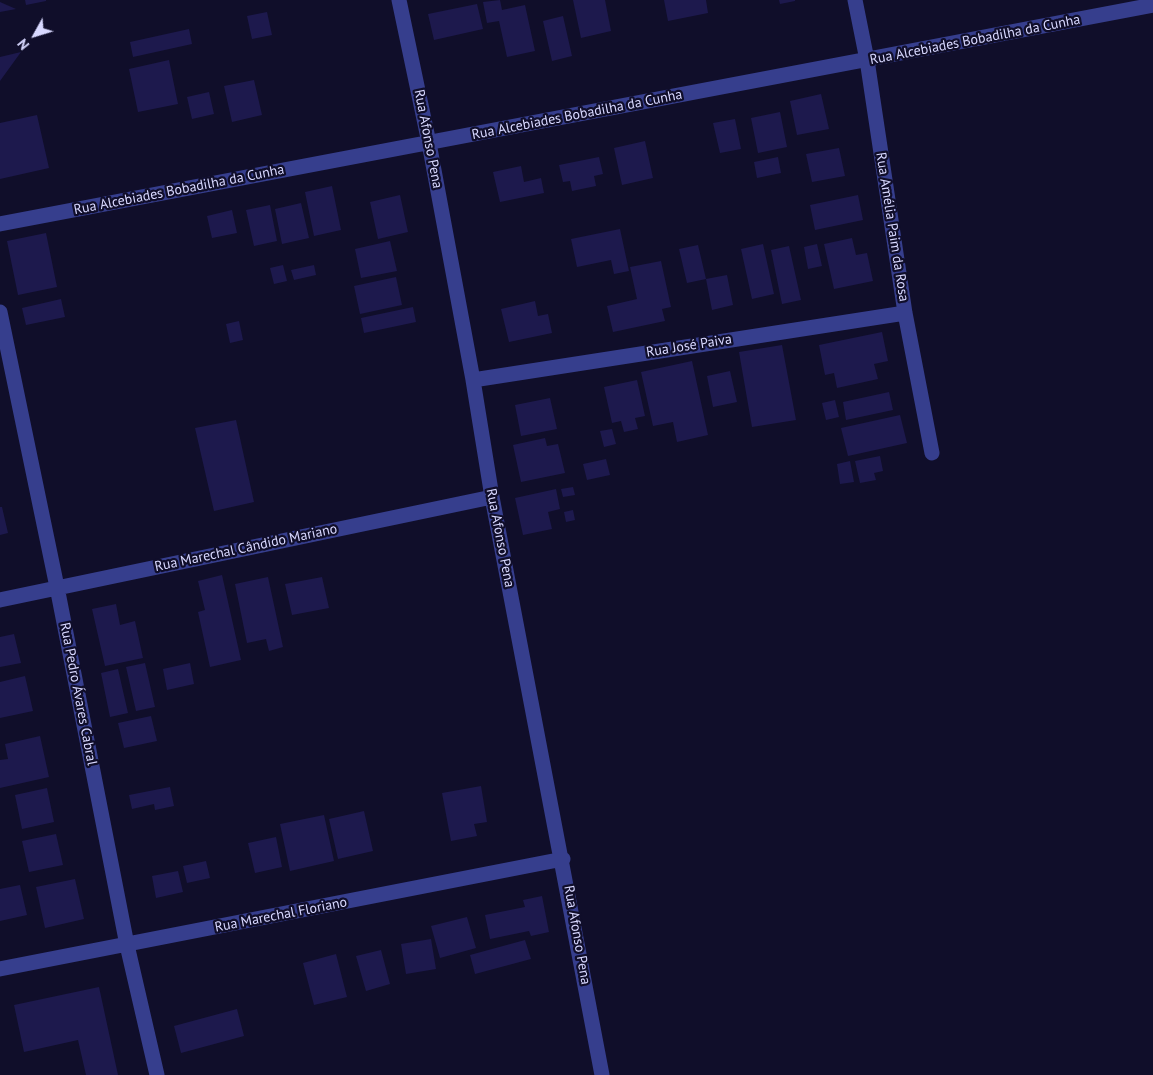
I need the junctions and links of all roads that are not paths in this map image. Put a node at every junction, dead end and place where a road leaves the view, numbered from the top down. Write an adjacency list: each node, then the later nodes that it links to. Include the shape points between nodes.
1 (400, 0): 5 (street, Rua Afonso Pena)
2 (855, 0): 4 (street, Rua Amélia Paim da Rosa)
3 (1153, 5): 4 (street, Rua Alcebiades Bobadilha da Cunha)
4 (867, 60): 5 (street, Rua Alcebiades Bobadilha da Cunha); 8 (street, Rua Amélia Paim da Rosa)
5 (429, 143): 6 (street, Rua Alcebiades Bobadilha da Cunha); 9 (street, Rua Afonso Pena)
6 (0, 224)
7 (0, 312): 12 (street, Rua Pedro Ávares Cabral)
8 (905, 312): 9 (street, Rua José Paiva); 10 (street, Rua Amélia Paim da Rosa)
9 (473, 380): 11 (street, Rua Afonso Pena)
10 (932, 453)
11 (492, 497): 12 (street, Rua Marechal Cândido Mariano); 14 (street, Rua Afonso Pena)
12 (57, 587): 13 (street, Rua Marechal Cândido Mariano); 15 (street, Rua Pedro Ávares Cabral)
13 (0, 600)
14 (563, 859): 15 (street, Rua Marechal Floriano); 18 (street, Rua Afonso Pena)
15 (127, 945): 16 (street, Rua Marechal Floriano); 17 (street, Rua Pedro Ávares Cabral)
16 (0, 969)
17 (157, 1075)
18 (602, 1075)

